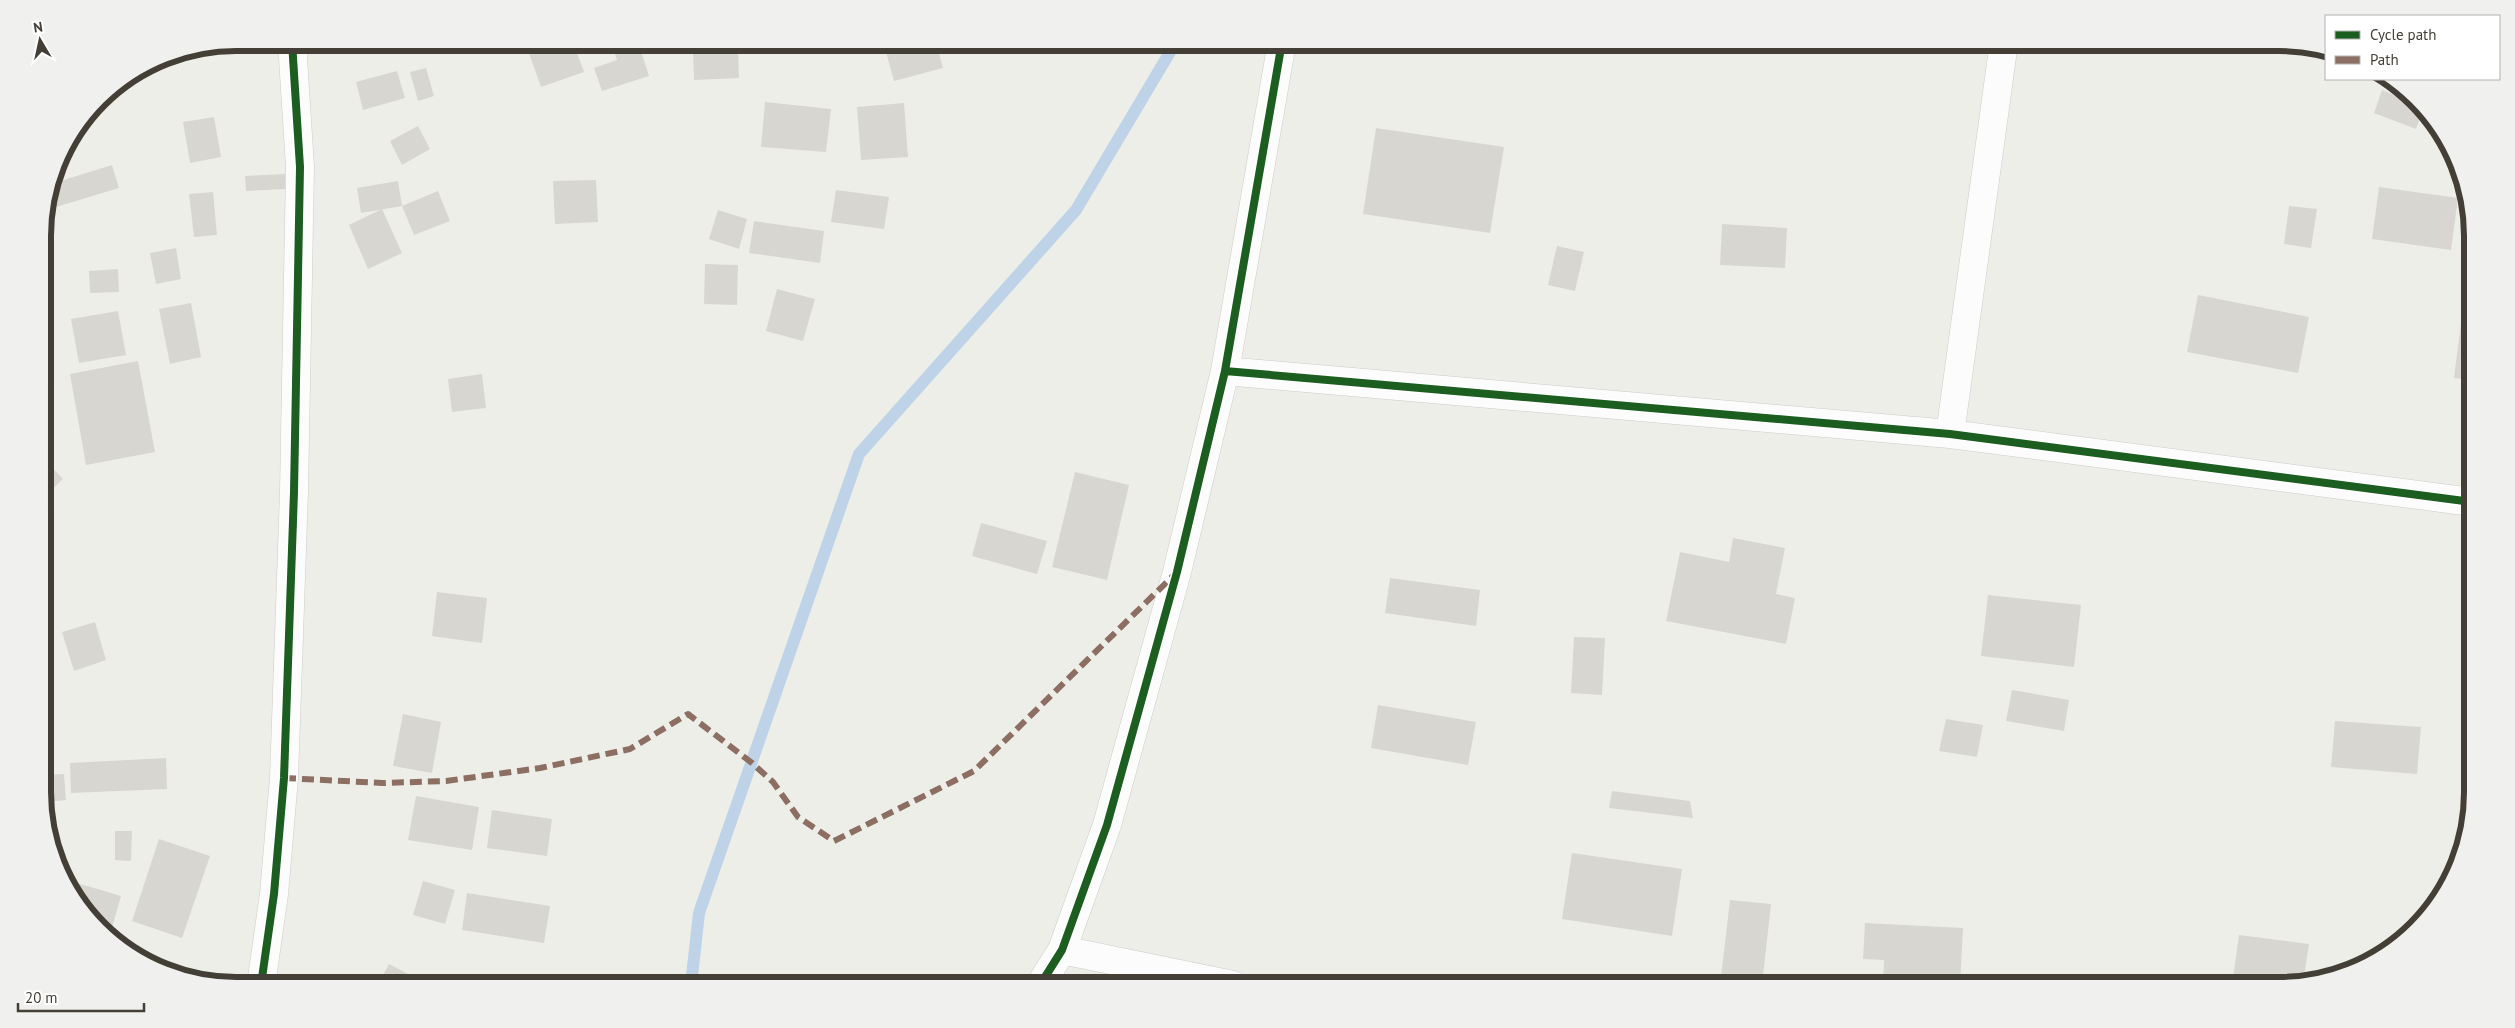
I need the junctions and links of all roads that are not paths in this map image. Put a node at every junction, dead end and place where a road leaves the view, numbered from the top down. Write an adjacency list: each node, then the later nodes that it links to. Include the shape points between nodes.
1 (293, 51): 8 (street, via 300,166 285,768 274,894)
2 (1280, 51): 4 (street)
3 (2003, 51): 5 (street)
4 (1225, 371): 5 (street); 7 (street, via 1177,572 1107,825)
5 (1950, 434): 6 (street)
6 (2464, 501)
7 (1062, 950): 9 (street); 10 (street)
8 (262, 977)
9 (1045, 977)
10 (1194, 977)

